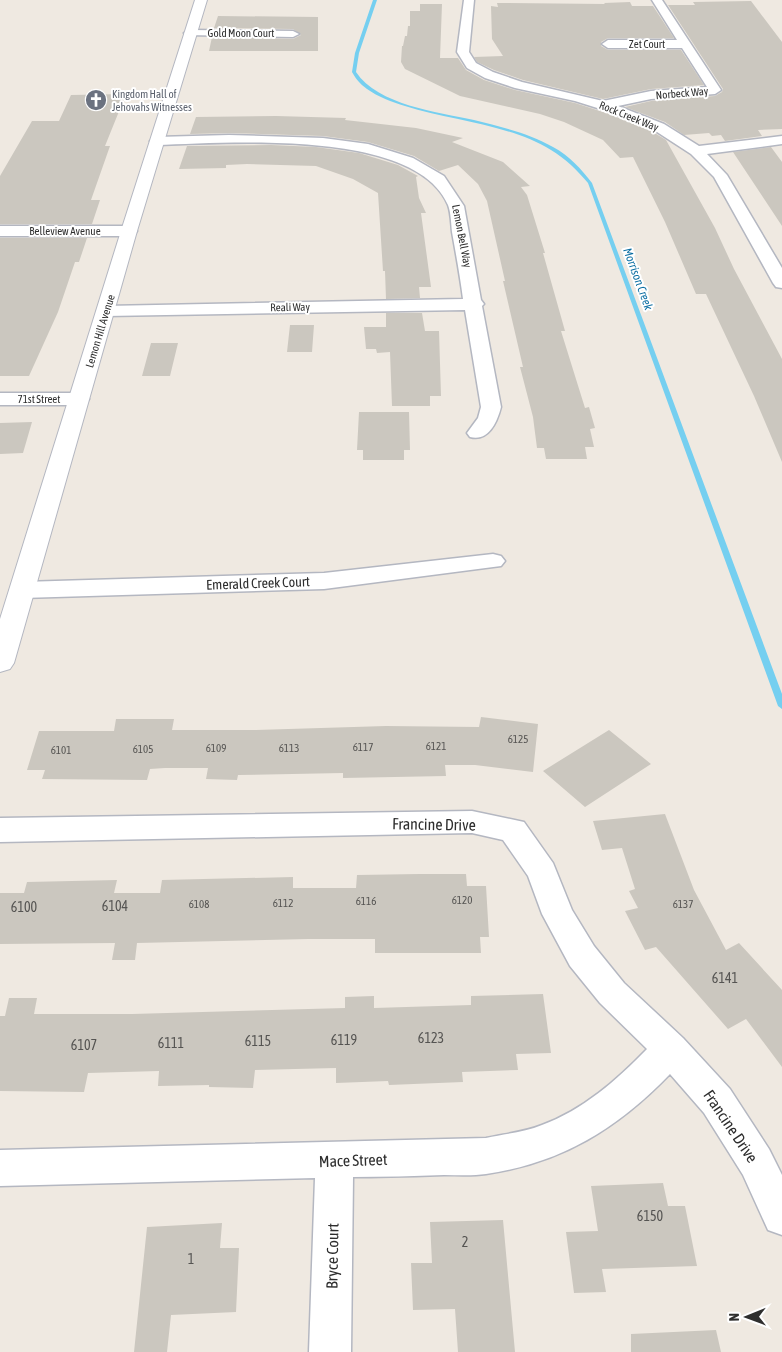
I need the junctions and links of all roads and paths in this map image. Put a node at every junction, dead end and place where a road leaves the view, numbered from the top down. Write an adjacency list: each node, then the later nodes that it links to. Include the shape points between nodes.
1 (201, 0): 4 (street, Lemon Hill Avenue)
2 (469, 0): 8 (street, Rock Creek Way, via 463,52 471,65 504,81)
3 (657, 0): 7 (street, Norbeck Way)
4 (190, 33): 5 (street, Gold Moon Court); 10 (street, Lemon Hill Avenue)
5 (292, 34)
6 (608, 44): 7 (street, Zet Court)
7 (686, 44): 8 (street, Norbeck Way, via 715,90 652,95)
8 (603, 105): 11 (street, Rock Creek Way, via 659,128)
9 (782, 140): 11 (street)
10 (157, 141): 13 (street, Lemon Hill Avenue); 15 (street, Lemon Bell Way, via 316,141 368,148 405,159 446,184 453,195)
11 (696, 151): 14 (street, Rock Creek Way, via 720,175)
12 (0, 231): 13 (street, Belleview Avenue)
13 (129, 231): 16 (street, Lemon Hill Avenue)
14 (782, 283)
15 (475, 304): 16 (street, Reali Way); 19 (street, Lemon Bell Way, via 491,407 488,419)
16 (106, 311): 18 (street, Lemon Hill Avenue)
17 (0, 399): 18 (street, 71st Street)
18 (79, 399): 21 (street, Lemon Hill Avenue)
19 (477, 432)
20 (493, 561): 21 (street, Emerald Creek Court, via 324,581)
21 (22, 590): 22 (street, Lemon Hill Avenue)
22 (0, 663)
23 (0, 830): 24 (street, Francine Drive, via 472,822 513,830 542,872 558,914 582,956 612,994)
24 (671, 1050): 25 (street, Mace Street, via 632,1090 596,1118 544,1143 486,1156); 27 (street, Francine Drive, via 717,1101 756,1162)
25 (334, 1161): 26 (street, Mace Street); 28 (street, Bryce Court)
26 (0, 1168)
27 (782, 1216)
28 (330, 1352)

